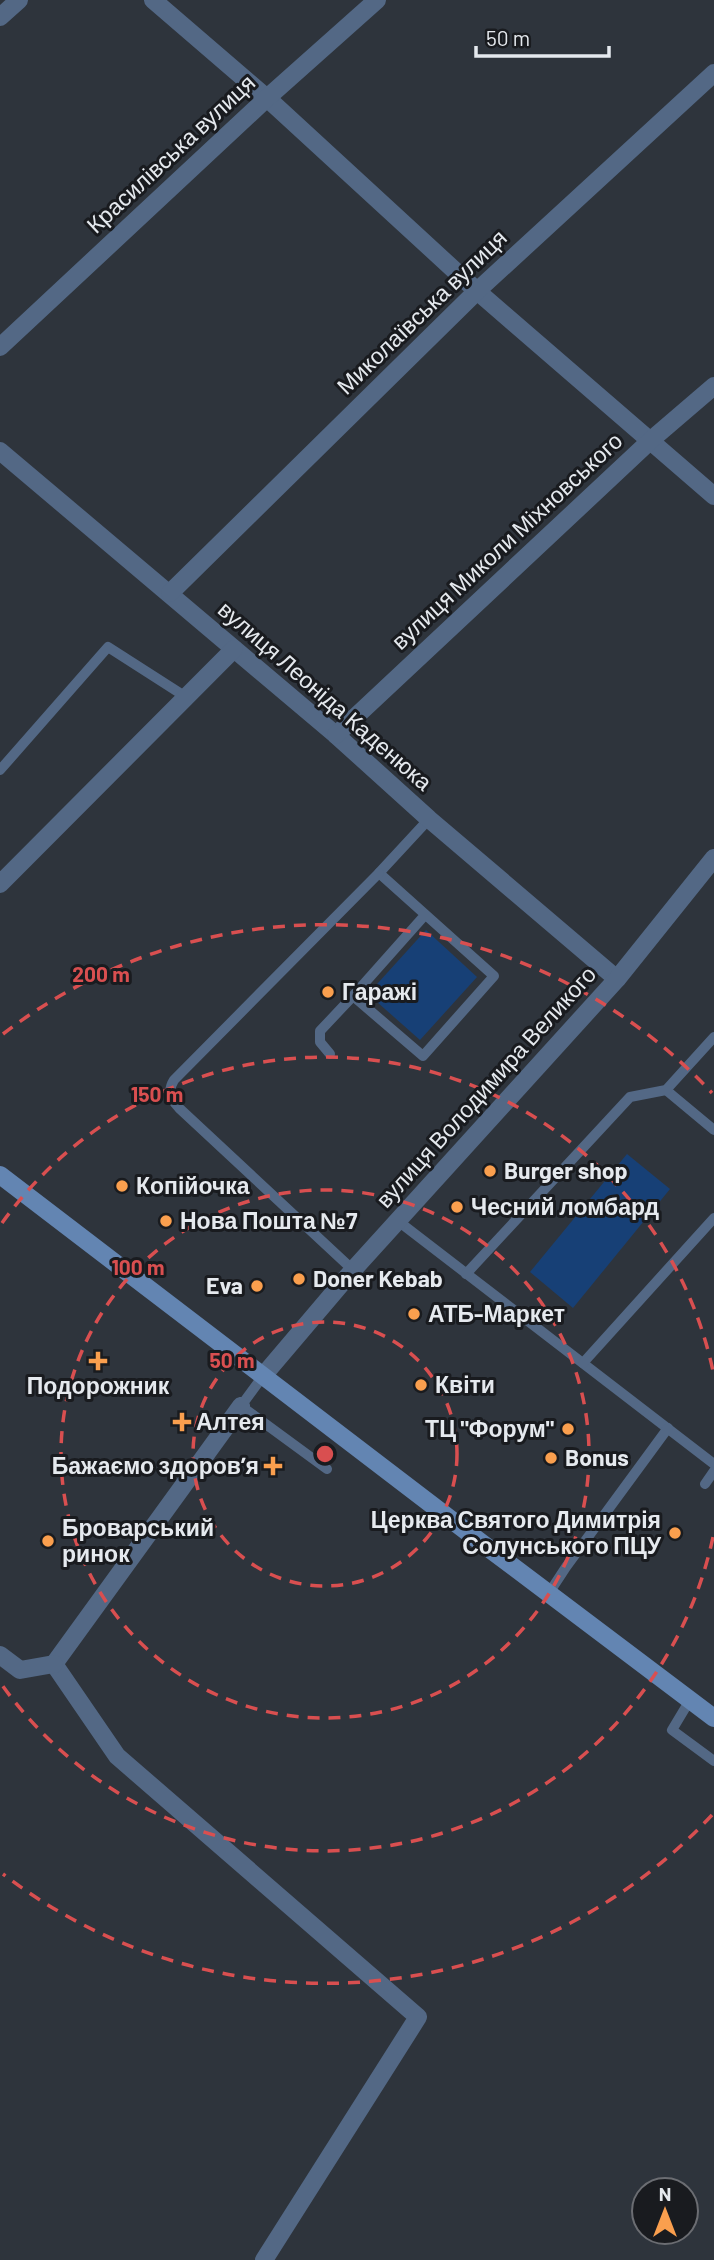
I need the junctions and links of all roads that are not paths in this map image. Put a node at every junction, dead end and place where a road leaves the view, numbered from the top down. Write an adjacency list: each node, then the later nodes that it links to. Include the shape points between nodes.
1 (19, 0): 4 (street)
2 (153, 0): 6 (street)
3 (377, 0): 6 (street, Красилівська вулиця)
4 (0, 17)
5 (714, 73): 7 (street, Миколаївська вулиця)
6 (267, 98): 7 (street); 8 (street, Красилівська вулиця)
7 (477, 291): 10 (street); 13 (street, Миколаївська вулиця)
8 (0, 347)
9 (714, 386): 10 (street, вулиця Миколи Міхновського)
10 (652, 440): 12 (street); 16 (street, вулиця Миколи Міхновського)
11 (0, 451): 13 (street, вулиця Леоніда Каденюка)
12 (714, 496)
13 (170, 593): 14 (street, вулиця Леоніда Каденюка)
14 (234, 649): 15 (street); 16 (street, вулиця Леоніда Каденюка)
15 (186, 697): 17 (lane, via 108,647); 21 (street)
16 (336, 735): 18 (street, вулиця Леоніда Каденюка)
17 (0, 770)
18 (429, 819): 20 (lane); 23 (street, вулиця Леоніда Каденюка)
19 (714, 858): 23 (street, вулиця Володимира Великого)
20 (379, 873): 22 (lane); 32 (lane, via 170,1088 179,1108)
21 (0, 884)
22 (425, 915): 24 (lane); 24 (lane, via 494,976 423,1056)
23 (617, 979): 31 (street, вулиця Володимира Великого)
24 (353, 996): 26 (lane, via 320,1031 320,1042)
25 (714, 1037): 27 (lane)
26 (330, 1054)
27 (667, 1090): 28 (lane); 33 (lane, via 630,1097)
28 (714, 1130)
29 (0, 1175): 35 (main road)
30 (714, 1218): 34 (lane)
31 (398, 1221): 32 (street, вулиця Володимира Великого); 33 (lane)
32 (354, 1270): 35 (street, вулиця Володимира Великого)
33 (466, 1273): 34 (lane)
34 (583, 1363): 37 (lane)
35 (263, 1377): 36 (lane); 42 (main road)
36 (241, 1406): 39 (lane); 44 (street)
37 (668, 1428): 38 (lane); 42 (lane)
38 (714, 1464)
39 (327, 1469)
40 (714, 1471): 41 (lane)
41 (705, 1484)
42 (550, 1593): 45 (main road)
43 (0, 1654): 44 (street, via 20,1670)
44 (54, 1664): 48 (street, via 117,1756 418,2017)
45 (690, 1700): 46 (main road); 47 (lane, via 672,1730)
46 (714, 1718)
47 (714, 1761)
48 (264, 2260)

